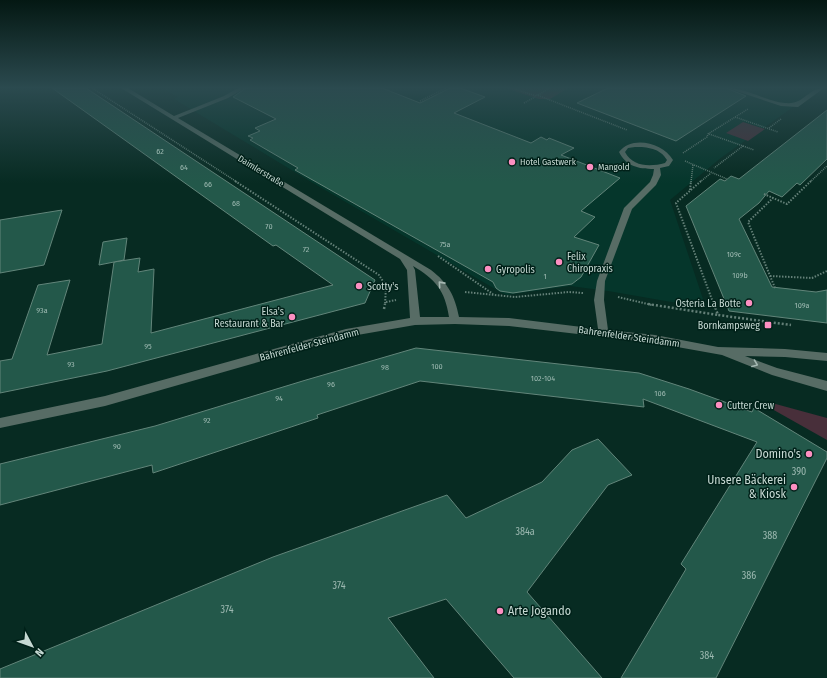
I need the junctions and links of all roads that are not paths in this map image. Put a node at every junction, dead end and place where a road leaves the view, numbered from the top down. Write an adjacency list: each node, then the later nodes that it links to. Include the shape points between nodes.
1 (176, 120): 3 (street, Daimlerstraße)
2 (657, 168): 2 (street, via 667,165 673,159 659,149 647,145 626,147 622,152 624,158 632,164); 6 (street, via 653,183 628,208 601,281 599,300)
3 (398, 254): 4 (street, Daimlerstraße, one-way to 3, via 451,300 445,288 421,267); 5 (street, Daimlerstraße, via 411,270)
4 (455, 320): 5 (street, Bahrenfelder Steindamm); 6 (street, Bahrenfelder Steindamm, via 509,322)
5 (415, 321): 10 (street, Bahrenfelder Steindamm, via 346,333 105,401)
6 (603, 332): 7 (street, Bahrenfelder Steindamm)
7 (718, 350): 8 (street, Bahrenfelder Steindamm); 9 (street, Bahrenfelder Steindamm, one-way to 9, via 762,367)
8 (826, 357)
9 (827, 386)
10 (0, 423)

